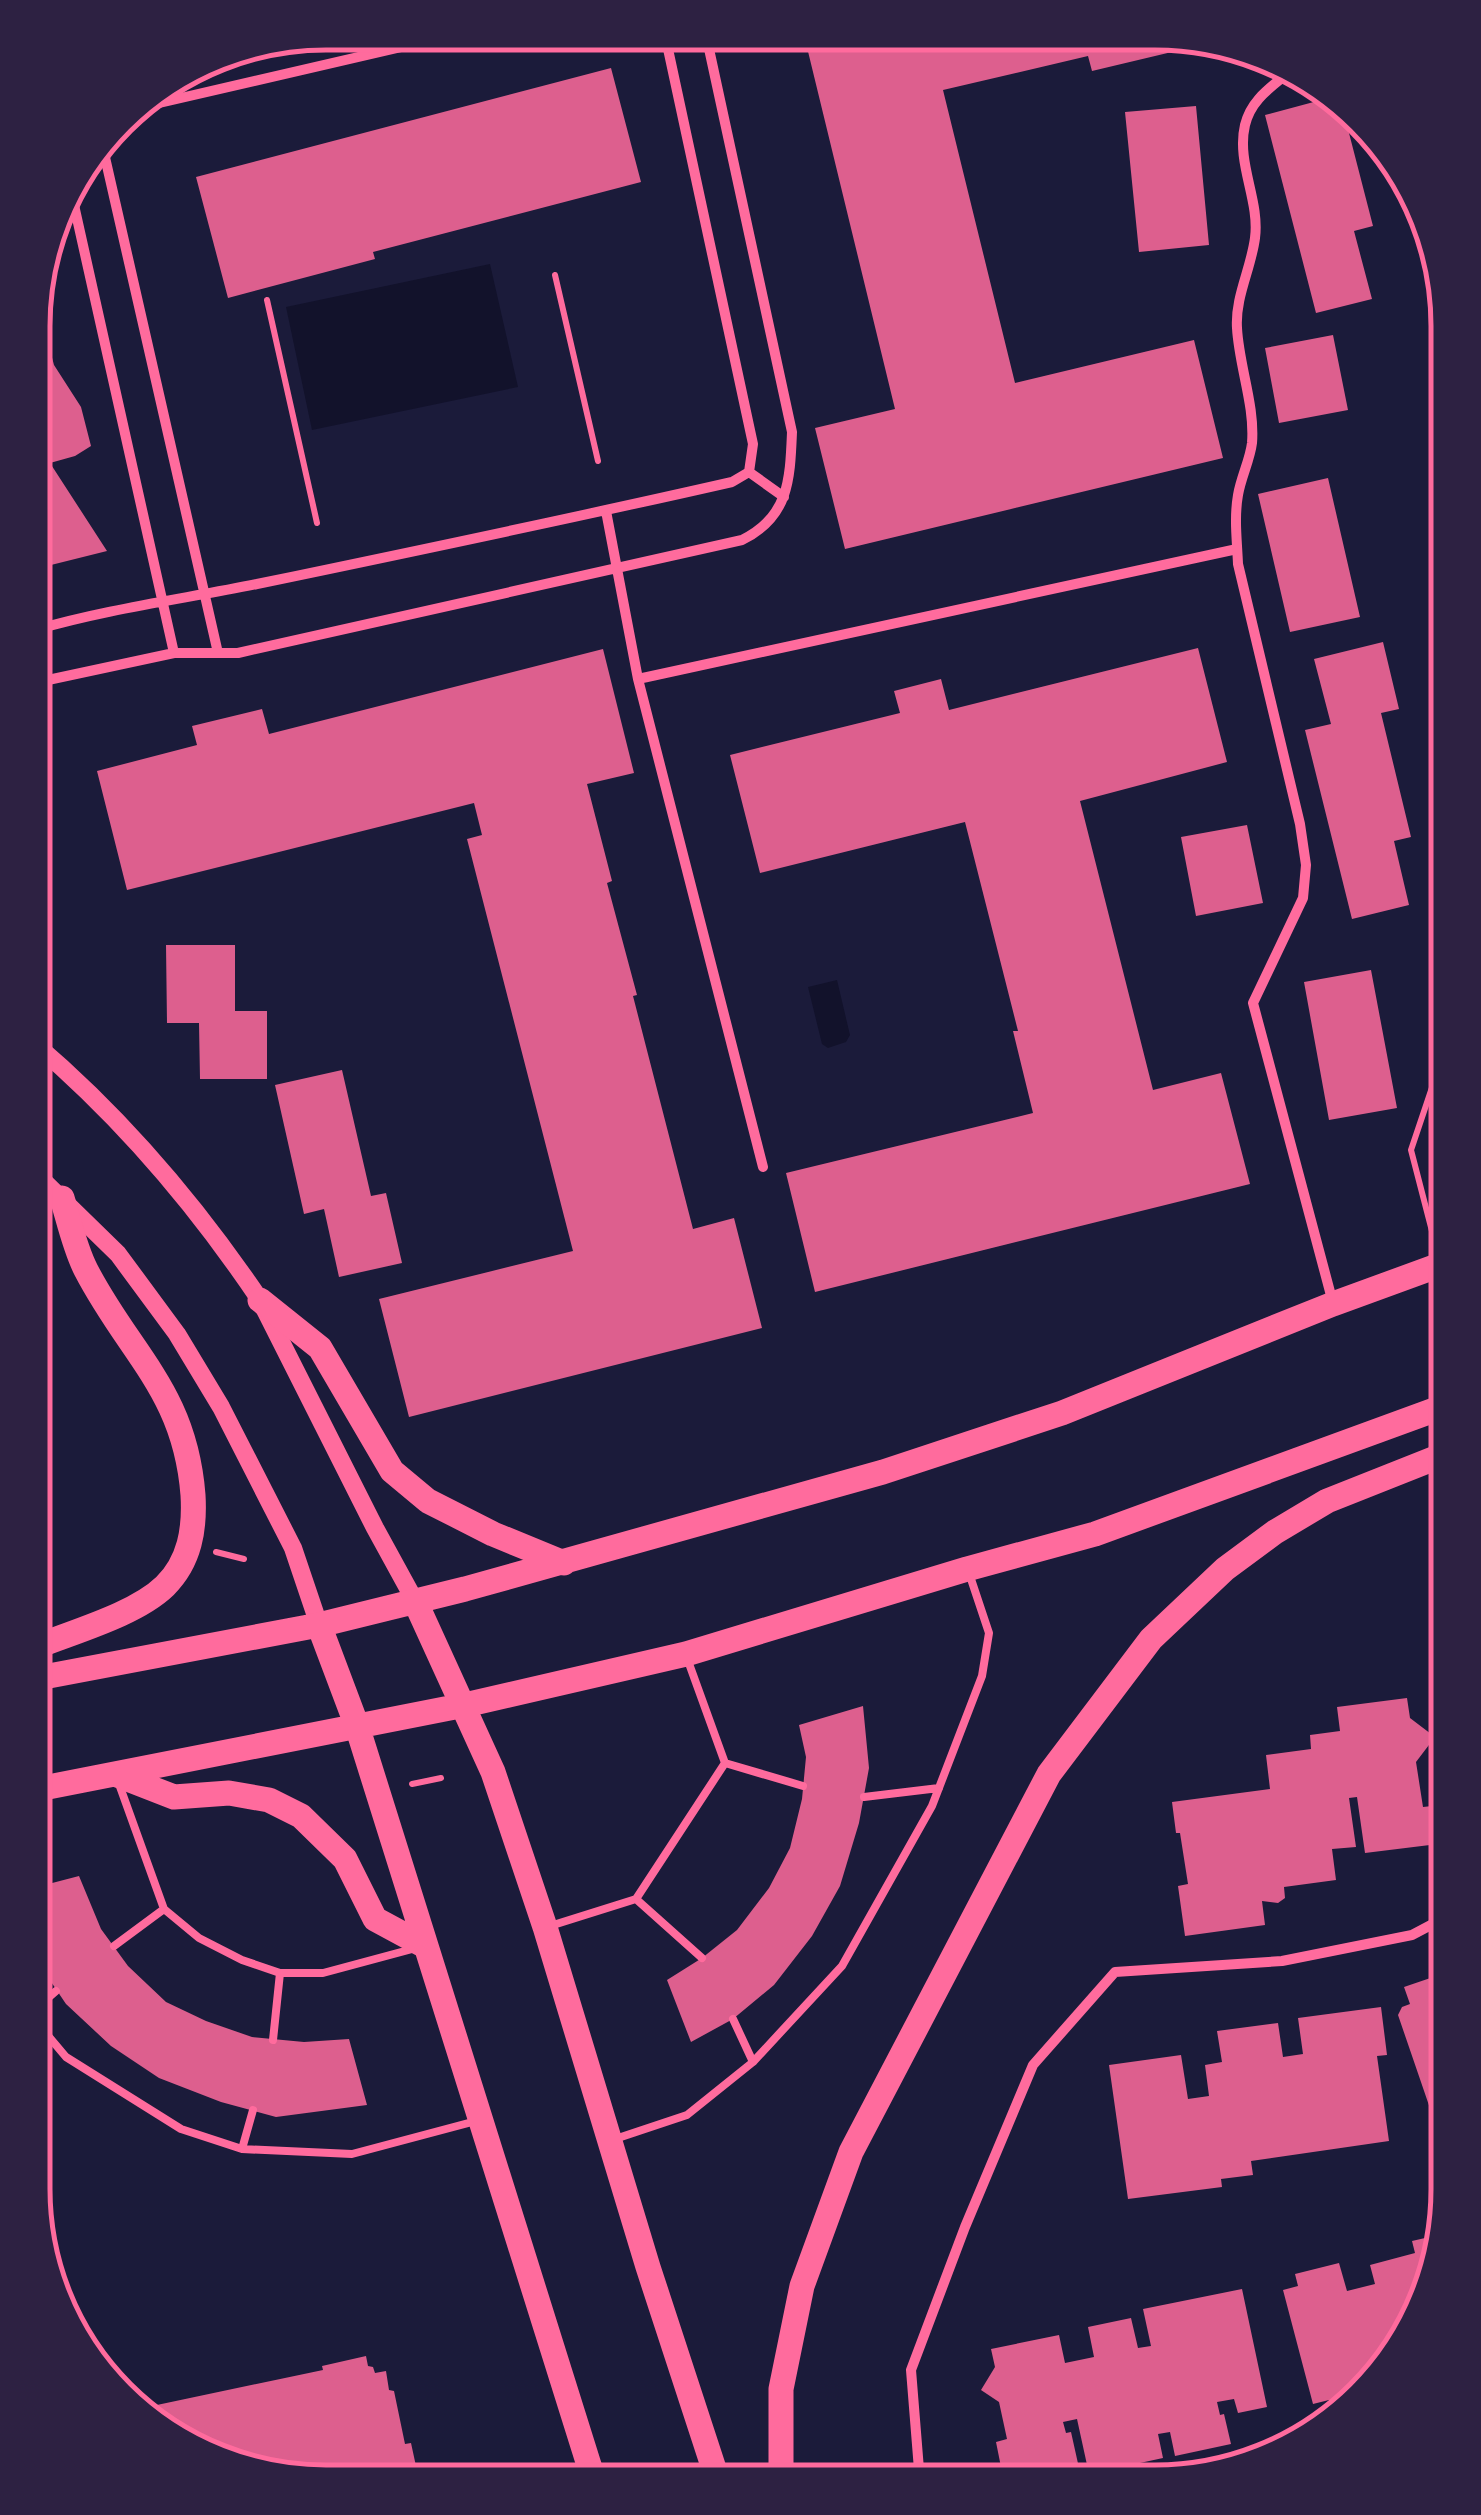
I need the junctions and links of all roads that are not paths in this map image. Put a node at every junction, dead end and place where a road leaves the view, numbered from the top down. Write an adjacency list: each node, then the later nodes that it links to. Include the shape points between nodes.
1 (388, 50): 5 (street)
2 (669, 50): 8 (street, via 753,444)
3 (709, 50): 9 (street, via 788,408 792,446)
4 (1279, 80): 11 (street, via 1258,97 1242,144 1256,216 1236,325 1252,422 1238,495)
5 (168, 101)
6 (106, 161): 13 (street)
7 (76, 212): 14 (street)
8 (748, 472): 9 (street); 10 (street, via 732,482)
9 (784, 497): 12 (street, via 764,530 742,540)
10 (606, 510): 12 (street); 13 (street)
11 (1237, 550): 18 (street); 26 (street, via 1306,866 1303,898 1253,1003)
12 (617, 569): 17 (street); 18 (street)
13 (207, 594): 14 (street); 17 (street)
14 (163, 604): 15 (street); 16 (street)
15 (50, 625)
16 (174, 653): 17 (street); 19 (street)
17 (218, 653)
18 (638, 679): 21 (street)
19 (50, 680)
20 (50, 1058): 25 (street, via 174,1181)
21 (762, 1166)
22 (50, 1187): 23 (street)
23 (62, 1198): 32 (street, via 118,1254 222,1407 293,1548); 33 (main road, via 85,1269 180,1425 195,1521 187,1553 165,1586 140,1604)
24 (1430, 1268): 26 (main road)
25 (260, 1300): 29 (main road, via 320,1348 392,1471 428,1501); 31 (street)
26 (1333, 1304): 29 (main road, via 1044,1419)
27 (1430, 1411): 30 (main road, via 1095,1534)
28 (1430, 1461): 64 (main road, via 1327,1502 1225,1569 1151,1639 1049,1774 851,2152 802,2286 781,2389)
29 (564, 1562): 31 (main road)
30 (967, 1569): 34 (main road); 42 (lane, via 989,1632 982,1676)
31 (415, 1601): 32 (main road); 36 (main road)
32 (320, 1625): 35 (main road); 37 (main road)
33 (50, 1641)
34 (686, 1654): 36 (main road); 38 (lane)
35 (50, 1676)
36 (464, 1705): 37 (main road); 47 (main road)
37 (358, 1726): 39 (main road); 49 (main road)
38 (725, 1763): 40 (lane); 44 (lane)
39 (115, 1774): 41 (main road); 45 (lane); 49 (main road, via 174,1797 229,1793 269,1800 302,1816 346,1859 375,1919)
40 (803, 1786)
41 (50, 1787)
42 (939, 1788): 43 (lane); 57 (lane, via 842,1966)
43 (864, 1797)
44 (636, 1899): 47 (lane); 50 (lane)
45 (164, 1909): 48 (lane); 51 (lane, via 200,1938)
46 (1430, 1925): 65 (street, via 1412,1935 1282,1961 1116,1972 1033,2065 965,2227 911,2370)
47 (545, 1927): 60 (main road)
48 (114, 1946)
49 (425, 1946): 51 (lane, via 323,1973); 59 (main road)
50 (702, 1958)
51 (280, 1973): 56 (lane)
52 (56, 1991): 53 (lane)
53 (50, 1997)
54 (733, 2019): 57 (lane)
55 (50, 2036): 61 (lane, via 66,2057 181,2129)
56 (273, 2040)
57 (753, 2062): 60 (lane, via 687,2114)
58 (252, 2110): 61 (lane)
59 (480, 2120): 61 (lane, via 352,2154); 62 (main road)
60 (611, 2140): 63 (main road)
61 (242, 2150)
62 (589, 2465)
63 (713, 2465)
64 (782, 2465)
65 (919, 2465)

